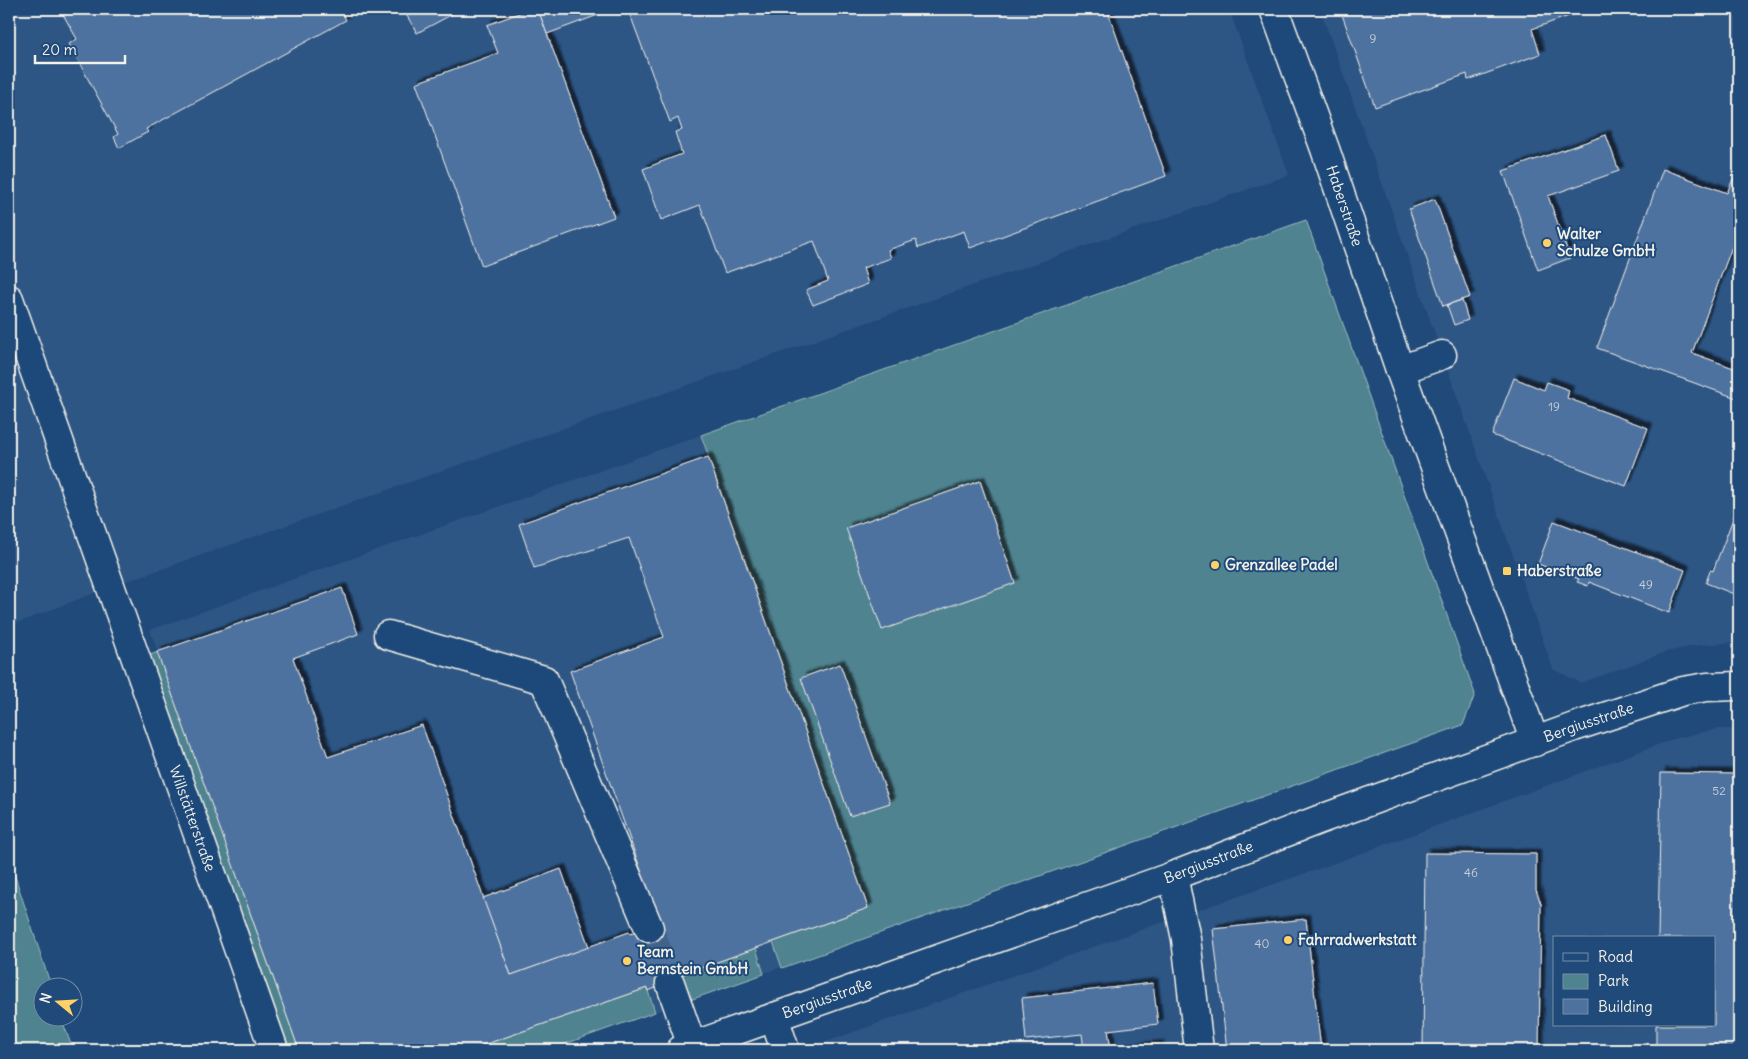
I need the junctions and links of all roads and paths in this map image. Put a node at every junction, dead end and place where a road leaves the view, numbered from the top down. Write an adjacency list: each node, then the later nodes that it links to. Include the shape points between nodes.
1 (1274, 9): 4 (street, Haberstraße)
2 (9, 299): 13 (street, Willstätterstraße)
3 (1442, 355): 4 (street)
4 (1400, 370): 7 (street, Haberstraße)
5 (388, 635): 9 (street, via 544,680)
6 (1739, 686): 7 (street, Bergiusstraße, via 1683,691)
7 (1535, 742): 8 (street, Bergiusstraße)
8 (1173, 876): 11 (street, Bergiusstraße); 15 (street, via 1186,939)
9 (649, 928)
10 (670, 983): 12 (street)
11 (774, 1017): 12 (street, Bergiusstraße); 14 (street)
12 (686, 1048)
13 (274, 1050)
14 (785, 1050)
15 (1199, 1050)

